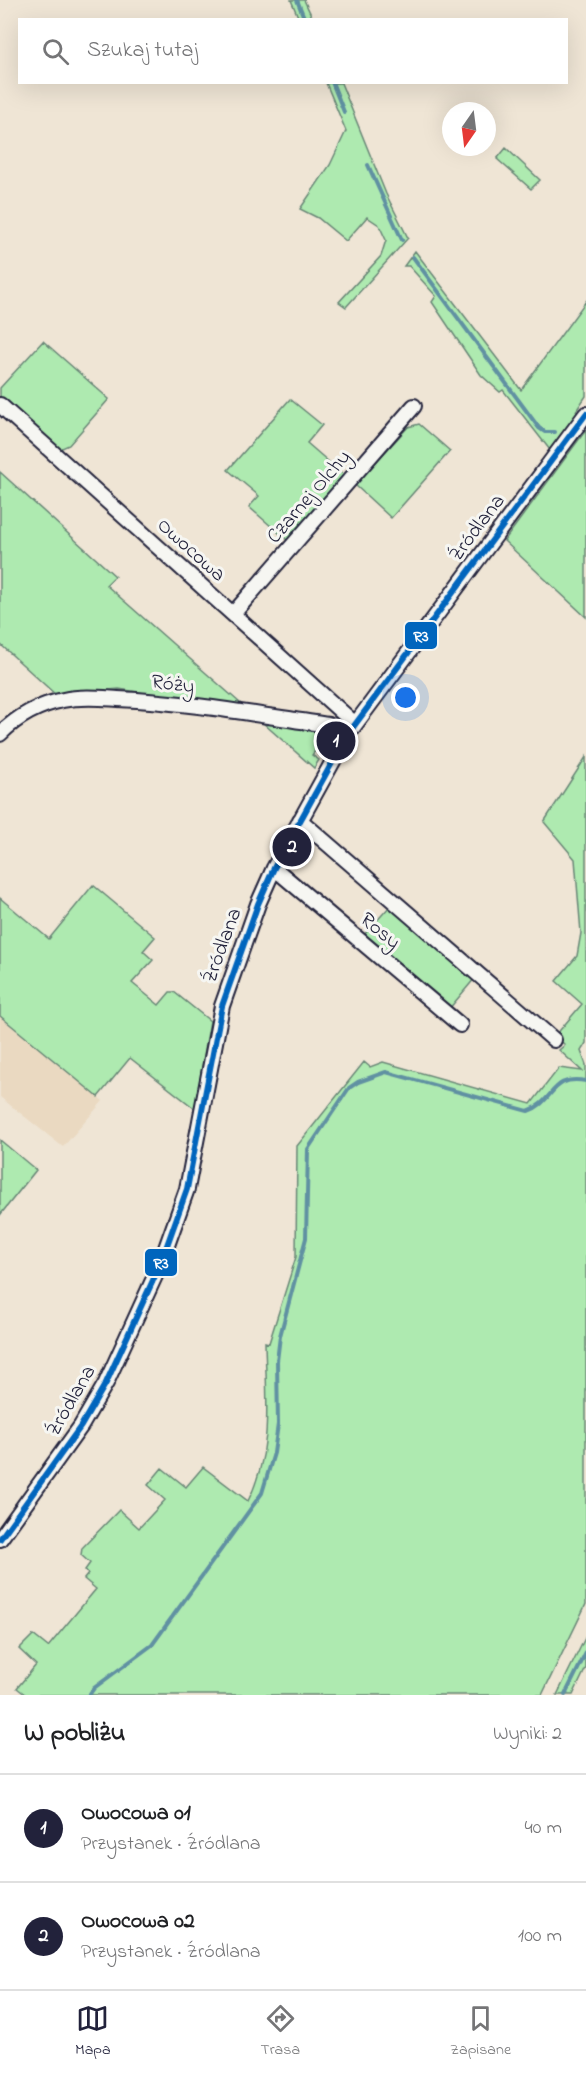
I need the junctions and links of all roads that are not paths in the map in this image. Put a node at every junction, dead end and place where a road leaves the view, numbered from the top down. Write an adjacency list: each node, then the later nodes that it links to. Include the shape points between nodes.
1 (0, 405): 4 (street, Owocowa)
2 (414, 406): 4 (street, Czarnej Olchy)
3 (586, 414): 5 (street, Źródlana)
4 (233, 614): 5 (street, Owocowa)
5 (352, 729): 6 (street, Róży, via 142,700 92,698 44,705 20,715); 7 (street, Źródlana)
6 (0, 734)
7 (300, 820): 8 (street, Źródlana); 10 (street)
8 (274, 867): 9 (street, Rosy); 11 (street, Źródlana, via 222,1005 187,1189 160,1264 106,1383 81,1426)
9 (460, 1025)
10 (554, 1040)
11 (0, 1539)

